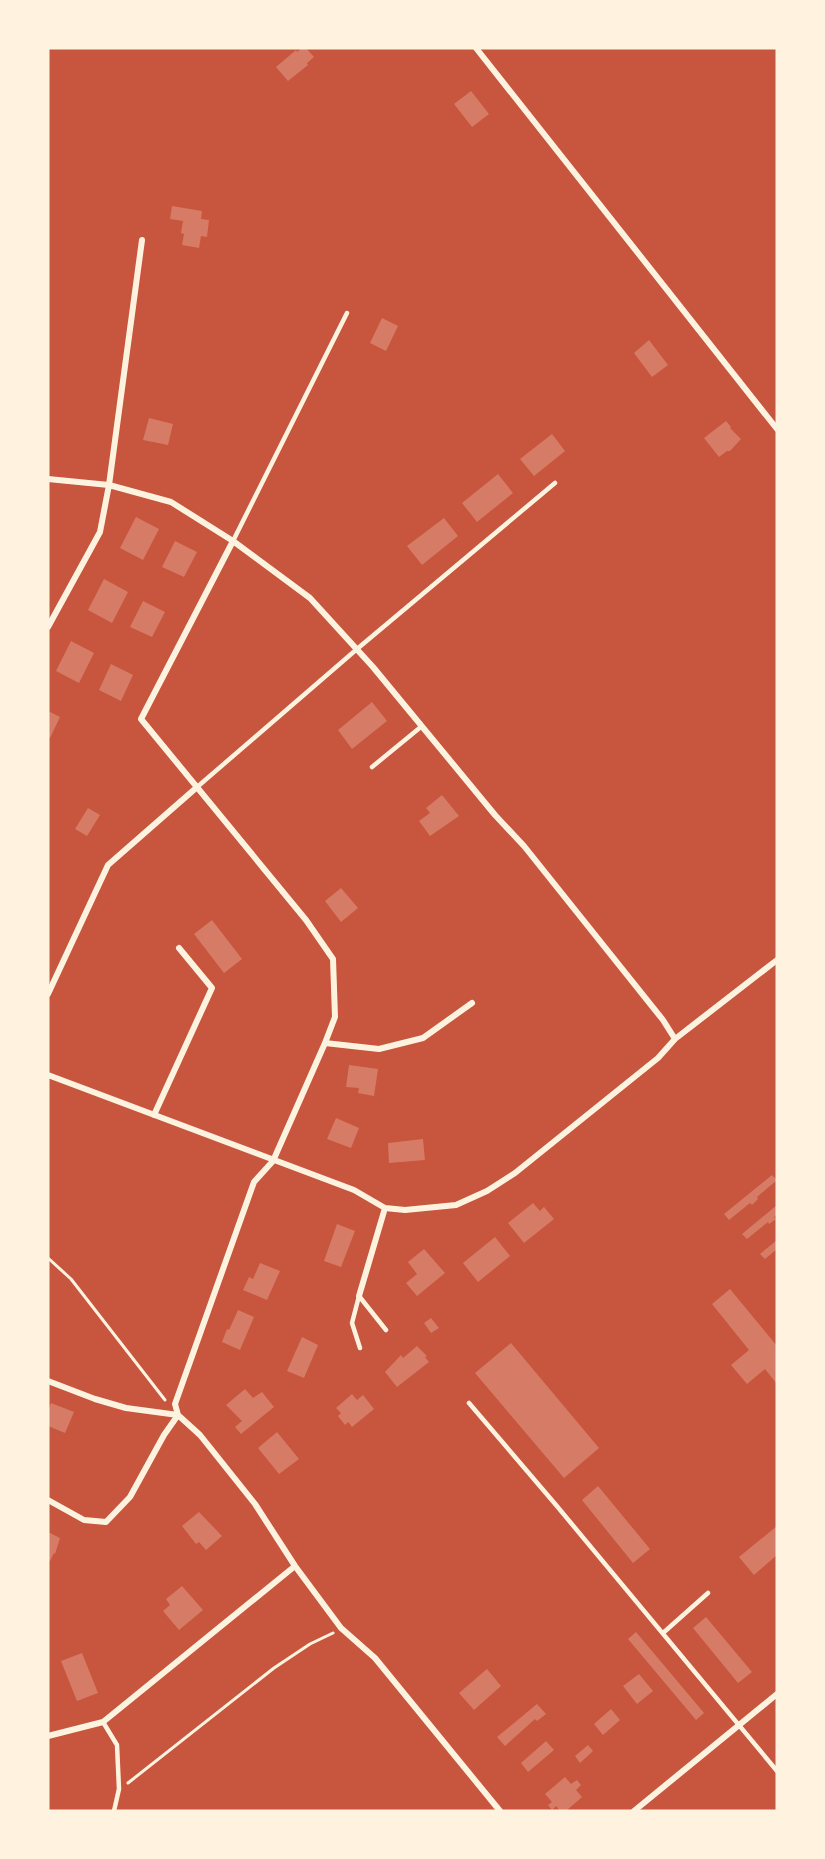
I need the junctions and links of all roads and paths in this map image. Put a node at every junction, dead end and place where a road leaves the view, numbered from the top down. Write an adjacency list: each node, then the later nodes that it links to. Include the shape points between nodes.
1 (476, 48): 4 (street)
2 (142, 240): 7 (street)
3 (347, 313): 8 (lane)
4 (777, 429)
5 (48, 479): 7 (street)
6 (555, 483): 10 (lane)
7 (109, 485): 8 (street, via 171,502); 9 (street, via 100,532)
8 (233, 541): 10 (street, via 310,598); 13 (street, via 141,719)
9 (48, 627)
10 (357, 649): 11 (street); 13 (lane)
11 (422, 726): 12 (lane); 18 (street, via 524,846)
12 (372, 766)
13 (196, 788): 16 (street, via 108,865); 19 (street, via 306,920 333,959 334,1017)
14 (179, 948): 21 (street, via 212,988)
15 (777, 960): 18 (street)
16 (48, 994)
17 (472, 1003): 19 (street, via 423,1038 379,1049)
18 (675, 1039): 23 (street, via 658,1058 487,1191 456,1205)
19 (326, 1043): 22 (street)
20 (48, 1075): 21 (street)
21 (154, 1115): 22 (street)
22 (273, 1161): 23 (street, via 354,1190); 30 (street, via 254,1182)
23 (385, 1208): 25 (street)
24 (48, 1258): 30 (path, via 71,1279 165,1400)
25 (359, 1296): 26 (lane); 27 (lane, via 352,1323)
26 (386, 1330)
27 (360, 1348)
28 (48, 1381): 31 (street, via 126,1408)
29 (469, 1403): 36 (lane)
30 (175, 1404): 31 (street)
31 (178, 1415): 32 (street, via 130,1497 106,1522 84,1520); 33 (street, via 200,1435 255,1504)
32 (48, 1500)
33 (295, 1566): 35 (street); 38 (street)
34 (708, 1593): 36 (lane)
35 (341, 1628): 42 (path, via 274,1668); 44 (street, via 375,1658)
36 (663, 1632): 39 (lane)
37 (777, 1694): 39 (street)
38 (103, 1722): 40 (street); 42 (lane, via 117,1745)
39 (740, 1725): 41 (lane); 45 (street)
40 (48, 1736)
41 (777, 1772)
42 (119, 1789): 43 (lane)
43 (114, 1811)
44 (500, 1811)
45 (634, 1811)

